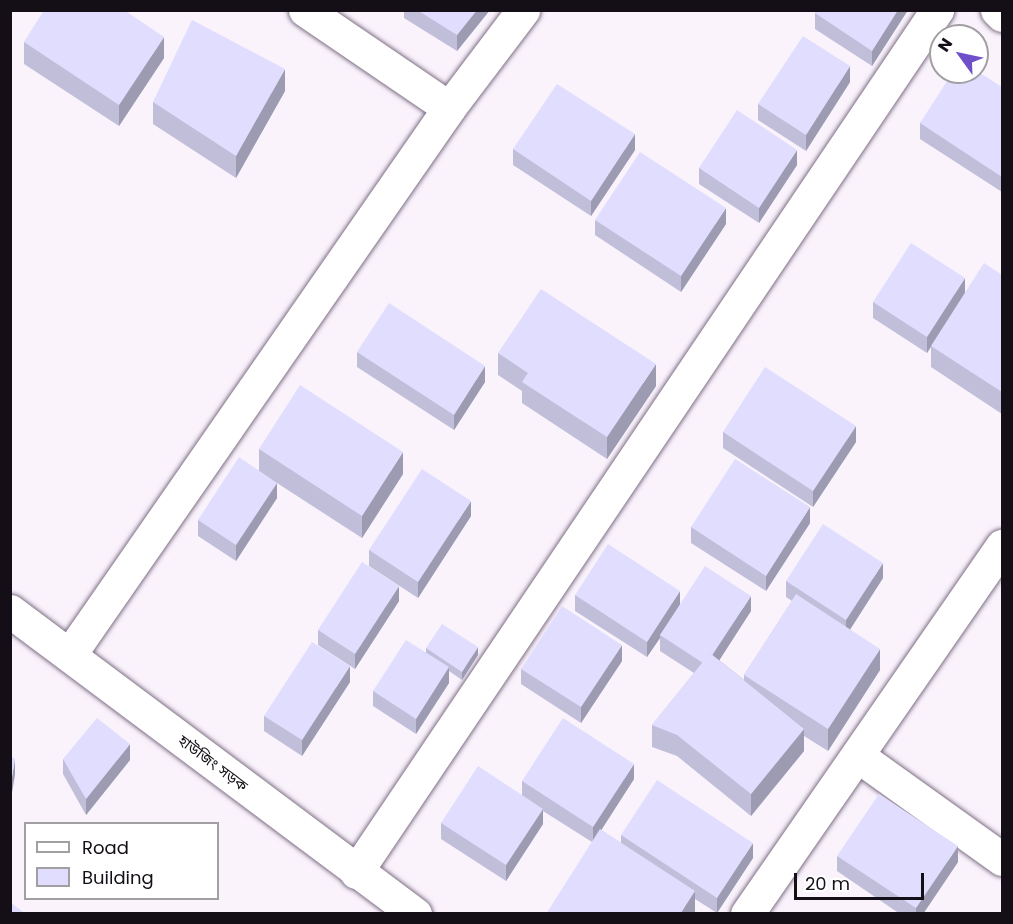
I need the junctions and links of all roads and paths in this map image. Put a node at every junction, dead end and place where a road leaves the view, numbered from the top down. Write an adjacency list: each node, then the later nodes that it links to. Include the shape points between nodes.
1 (305, 10): 6 (street)
2 (523, 10): 6 (street)
3 (937, 10): 12 (street)
4 (997, 10): 5 (street)
5 (1002, 15)
6 (449, 108): 9 (street)
7 (1002, 546): 10 (street)
8 (10, 611): 9 (street, হাউজিং সড়ক)
9 (70, 654): 12 (street, হাউজিং সড়ক)
10 (858, 756): 11 (street); 14 (street)
11 (1002, 859)
12 (356, 872): 13 (street, হাউজিং সড়ক)
13 (416, 914)
14 (747, 914)

